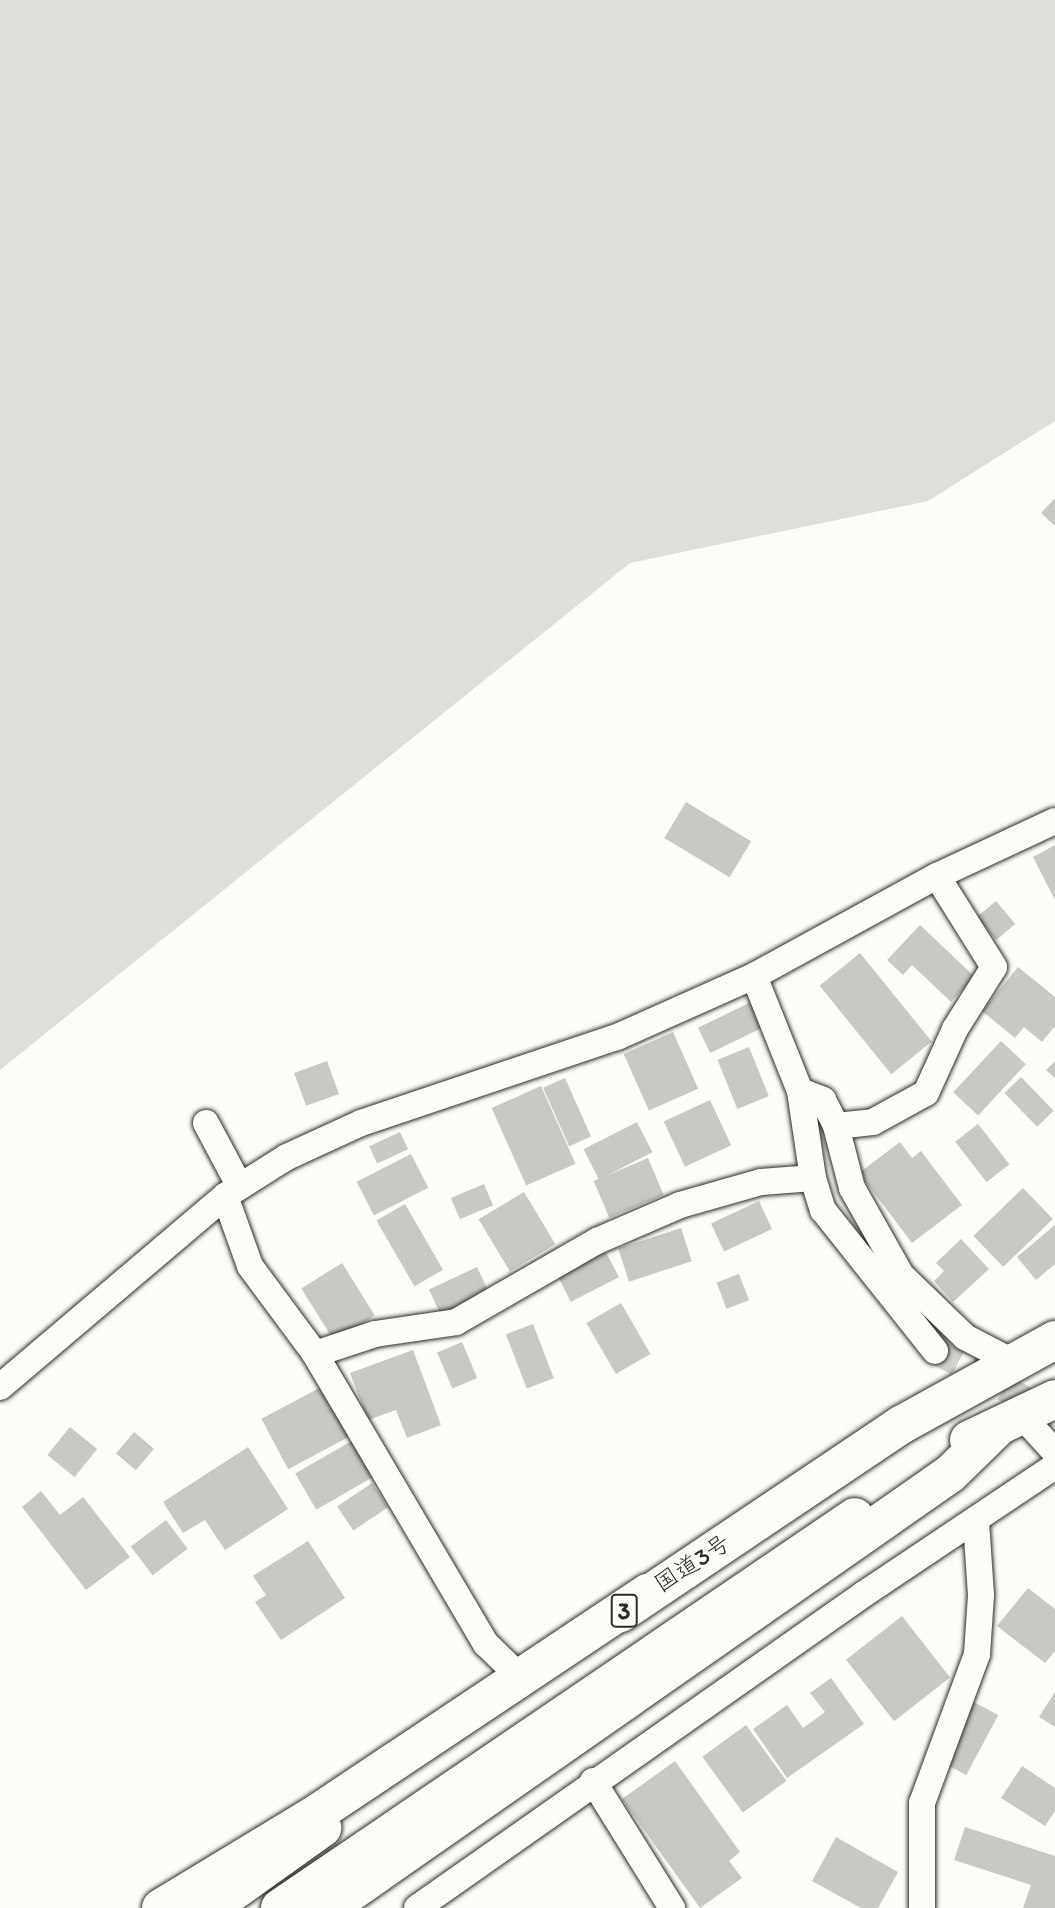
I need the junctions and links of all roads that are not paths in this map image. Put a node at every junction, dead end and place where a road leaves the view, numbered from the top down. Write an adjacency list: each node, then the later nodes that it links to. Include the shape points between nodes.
1 (1055, 821): 2 (street)
2 (937, 876): 3 (street); 6 (street, via 994,967 955,1030 926,1093 873,1122)
3 (754, 976): 4 (street); 8 (street, via 617,1037 361,1123)
4 (800, 1091): 6 (street, via 823,1100); 7 (street)
5 (206, 1123): 8 (street)
6 (836, 1126): 12 (street, via 852,1188 901,1275 965,1337)
7 (813, 1178): 10 (street, via 823,1210); 11 (street, via 761,1182 680,1205 597,1241 456,1322 375,1334)
8 (233, 1185): 11 (street, via 250,1266); 13 (street)
9 (1055, 1340): 12 (highway, 国道3号 / 3)
10 (935, 1351)
11 (315, 1354): 20 (street, via 486,1644)
12 (1013, 1362): 19 (highway, 国道3号 / 3, via 901,1426)
13 (0, 1387)
14 (1055, 1399): 15 (highway, 3)
15 (1010, 1422): 16 (street); 24 (highway, 3, via 960,1446); 25 (highway, via 950,1474)
16 (1055, 1452)
17 (1055, 1466): 18 (street)
18 (976, 1522): 21 (street); 28 (street, via 982,1595 977,1654 922,1803)
19 (647, 1592): 20 (highway); 23 (highway, 国道3号 / 3, via 576,1649)
20 (519, 1676): 22 (highway, via 313,1816)
21 (593, 1781): 26 (street); 27 (street)
22 (161, 1908)
23 (210, 1908)
24 (280, 1908)
25 (328, 1908)
26 (417, 1908)
27 (672, 1908)
28 (922, 1908)

